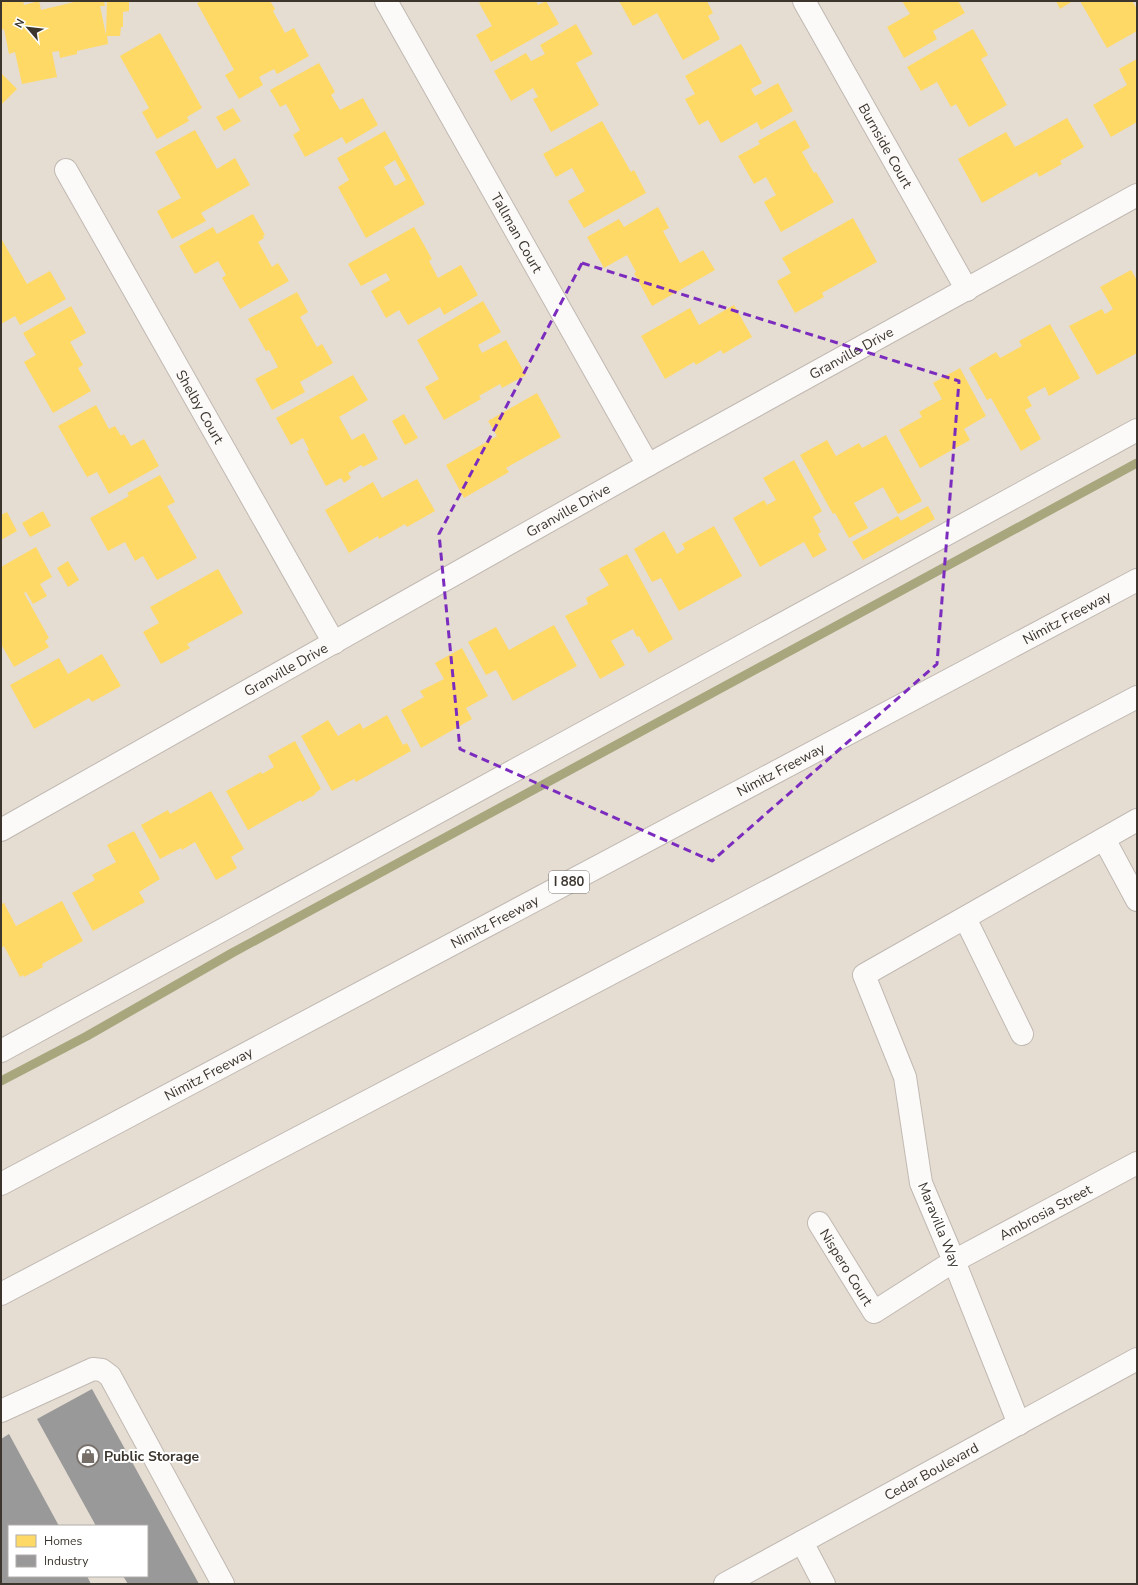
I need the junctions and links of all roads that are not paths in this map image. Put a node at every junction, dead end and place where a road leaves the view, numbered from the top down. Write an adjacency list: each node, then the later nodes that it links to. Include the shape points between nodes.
1 (386, 1): 7 (main road, Tallman Court)
2 (804, 1): 5 (main road, Burnside Court)
3 (66, 170): 9 (main road, Shelby Court)
4 (1137, 196): 5 (main road, Granville Drive)
5 (967, 290): 7 (main road, Granville Drive)
6 (1137, 430): 17 (main road)
7 (648, 465): 9 (main road, Granville Drive)
8 (1137, 580): 19 (main road, Nimitz Freeway / I 880)
9 (334, 643): 12 (main road, Granville Drive)
10 (1137, 697): 22 (main road)
11 (1137, 820): 13 (main road)
12 (4, 822)
13 (1104, 839): 14 (main road); 15 (main road)
14 (1137, 900)
15 (965, 918): 16 (main road); 21 (main road, Maravilla Way, via 864,975 904,1076 921,1184)
16 (1022, 1034)
17 (1, 1051)
18 (1137, 1163): 21 (main road, Ambrosia Street)
19 (1, 1184)
20 (819, 1223): 21 (main road, Nispero Court, via 874,1312)
21 (954, 1262): 25 (main road, Maravilla Way)
22 (1, 1294)
23 (1137, 1360): 25 (main road, Cedar Boulevard)
24 (1, 1411): 27 (main road, via 93,1369 102,1370 110,1376)
25 (1019, 1424): 26 (main road, Cedar Boulevard)
26 (802, 1542): 28 (main road, Cedar Boulevard); 29 (main road)
27 (223, 1584)
28 (725, 1584)
29 (824, 1584)

